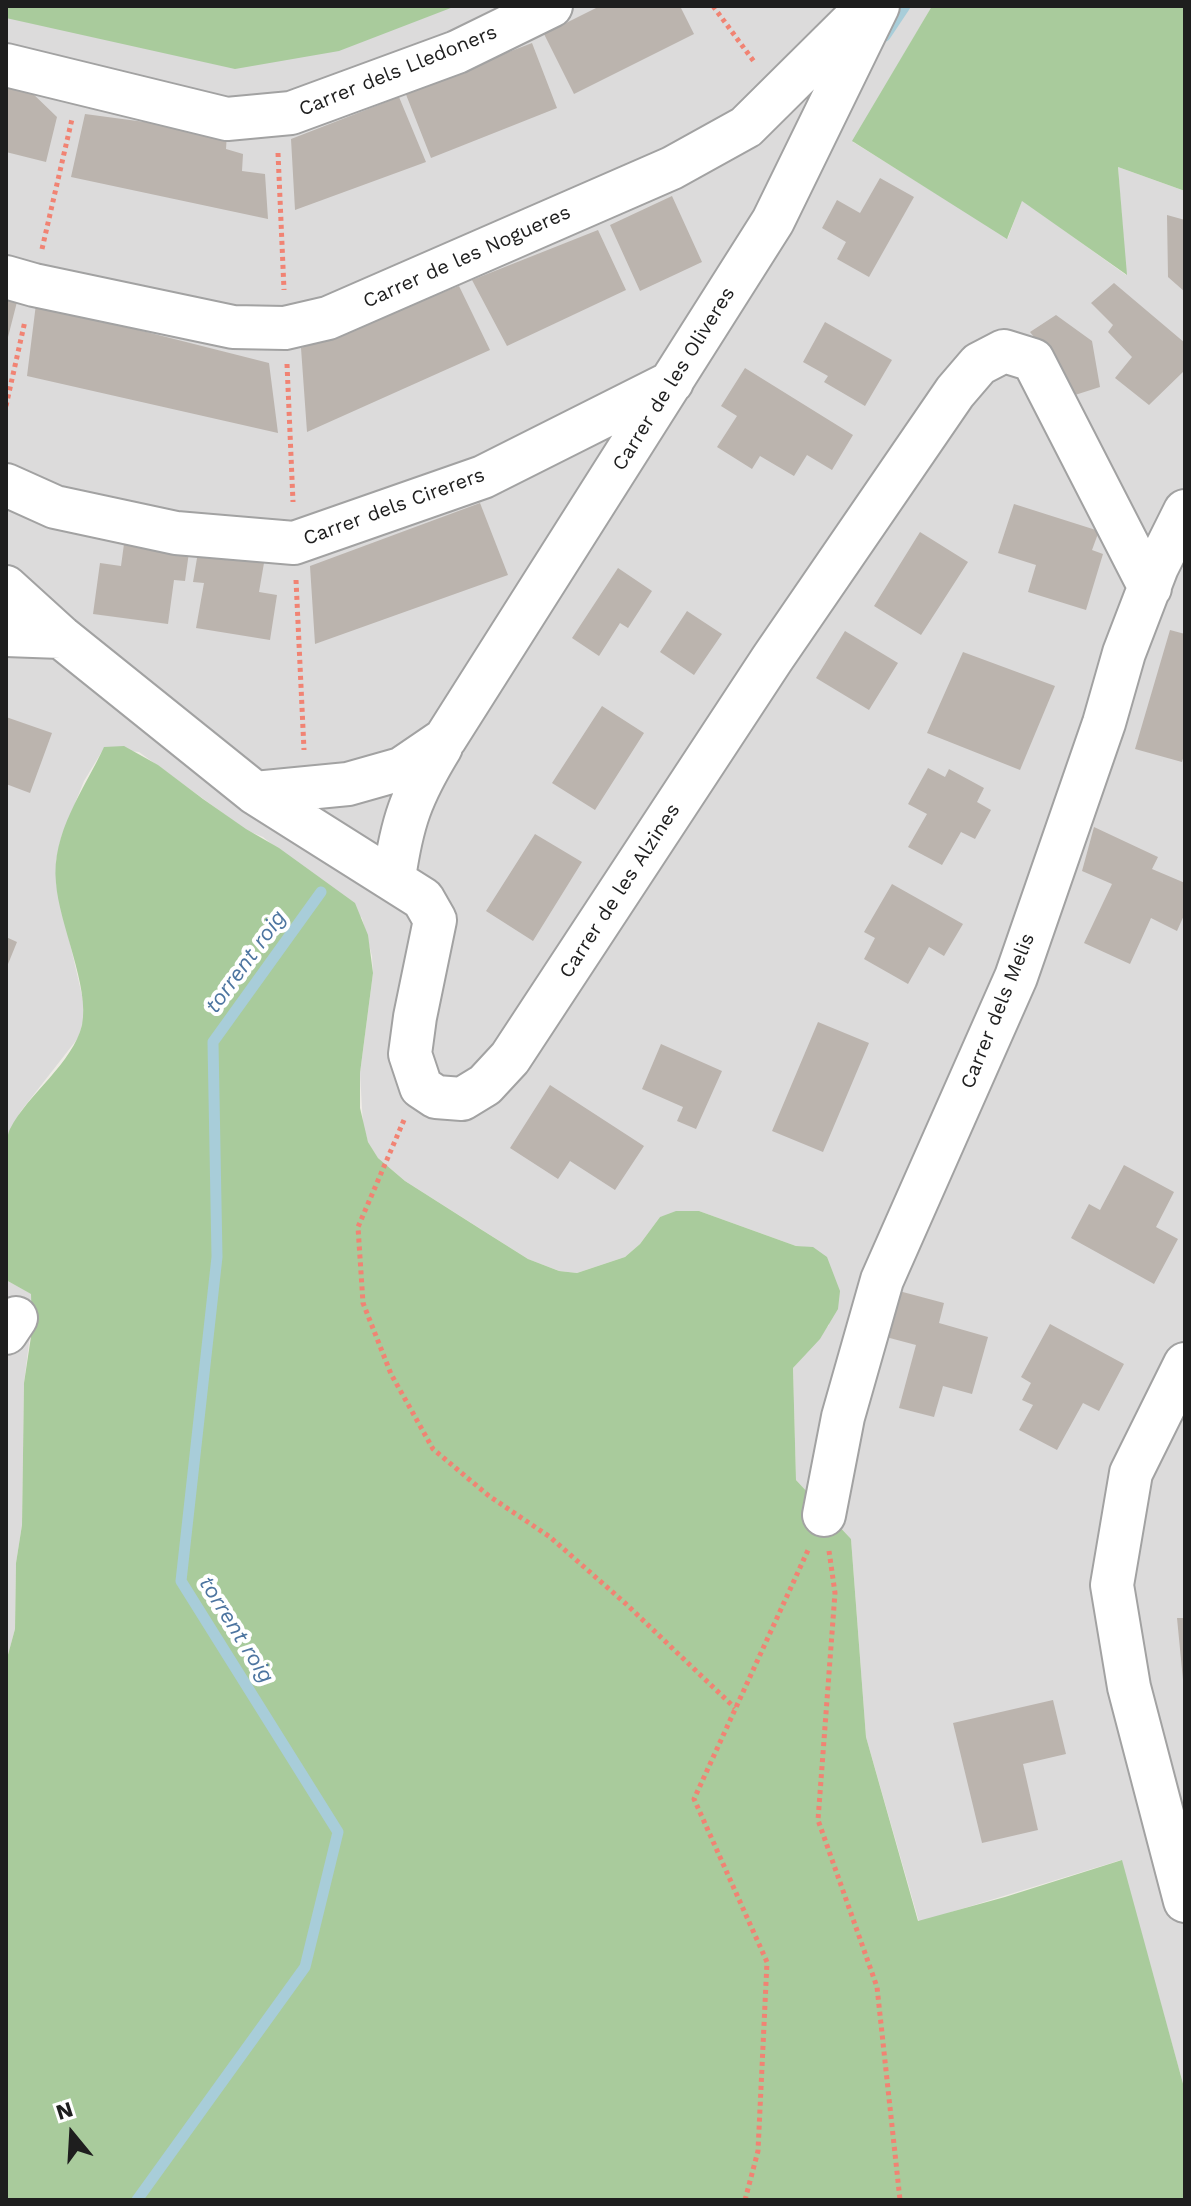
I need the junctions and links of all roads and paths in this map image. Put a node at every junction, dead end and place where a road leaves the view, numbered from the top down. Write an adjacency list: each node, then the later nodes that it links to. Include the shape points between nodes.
1 (551, 6): 7 (street, Carrer dels Lledoners, via 457,52)
2 (713, 6): 6 (path)
3 (868, 6): 6 (street, Carrer de les Nogueres)
4 (878, 6): 10 (street, Carrer de les Oliveres, via 773,221)
5 (6, 65): 7 (street, Carrer dels Lledoners, via 227,119)
6 (779, 95): 9 (street, Carrer de les Nogueres, via 746,127 672,168 328,318)
7 (276, 116): 9 (path)
8 (6, 277): 9 (street, Carrer de les Nogueres, via 233,327)
9 (285, 328): 13 (path)
10 (673, 381): 13 (street, Carrer dels Cirerers, via 483,477); 18 (street, Carrer de les Oliveres)
11 (6, 485): 13 (street, Carrer dels Cirerers, via 55,507 176,533)
12 (1185, 511): 15 (street, Carrer dels Melis)
13 (294, 543): 19 (path)
14 (6, 587): 17 (street)
15 (1150, 588): 22 (street, Carrer de les Alzines, via 1033,360 1004,351 979,364 772,659 510,1058 485,1085 462,1099 436,1097); 24 (street, Carrer dels Melis, via 1016,977 882,1280 843,1417)
16 (6, 635): 17 (street)
17 (61, 637): 20 (street)
18 (445, 739): 19 (street, Carrer de les Oliveres, via 401,769); 21 (street, Carrer de les Oliveres, via 407,811)
19 (306, 790): 20 (street, Carrer de les Oliveres)
20 (255, 793): 21 (street)
21 (394, 878): 22 (street, via 423,899 435,920 410,1054)
22 (421, 1087): 25 (path, via 358,1227 363,1303 391,1374 433,1449 550,1537)
23 (1185, 1364): 26 (street, via 1131,1473 1112,1585 1129,1687)
24 (824, 1515): 25 (path); 28 (path, via 835,1593 818,1820 877,1987)
25 (735, 1708): 27 (path, via 694,1799 767,1962 758,2151)
26 (1185, 1901)
27 (745, 2200)
28 (900, 2200)

